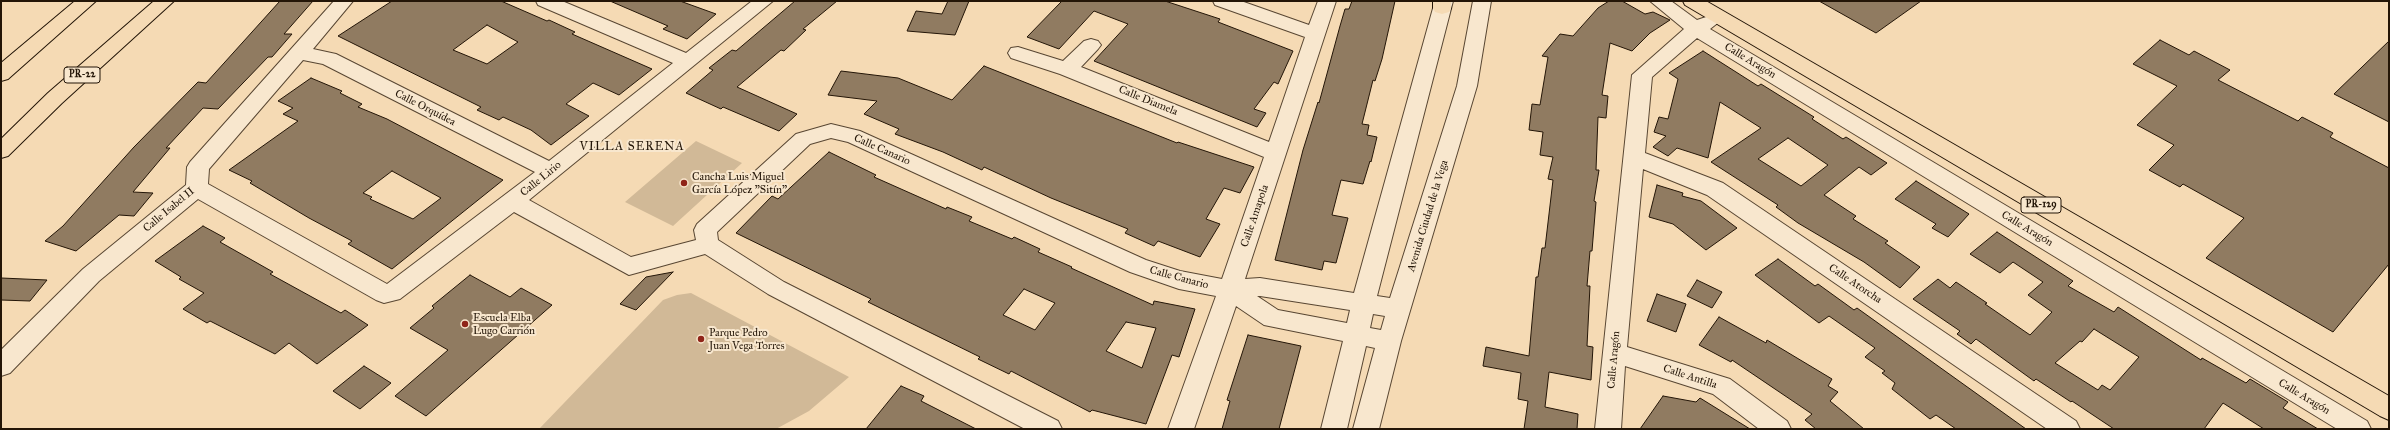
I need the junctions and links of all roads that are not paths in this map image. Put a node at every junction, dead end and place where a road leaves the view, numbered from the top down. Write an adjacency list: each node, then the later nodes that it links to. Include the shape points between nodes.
1 (87, 1): 20 (main road)
2 (165, 1): 21 (main road, PR-22, via 55,98)
3 (344, 1): 16 (street, Calle Isabel II)
4 (545, 1): 18 (street)
5 (764, 1): 18 (street, Calle Lirio)
6 (1222, 1): 14 (street)
7 (1327, 1): 14 (street, Calle Amapola)
8 (1482, 1): 30 (street, Avenida Ciudad de la Vega, via 1467,86)
9 (1659, 1): 13 (street, Calle Aragón)
10 (1692, 1): 12 (main road, PR-129)
11 (1443, 3): 29 (street)
12 (1719, 17): 13 (street); 35 (main road, PR-129)
13 (1696, 29): 23 (street, Calle Aragón, via 1642,75); 43 (street, Calle Aragón)
14 (1316, 34): 22 (street, Calle Amapola)
15 (1091, 45): 19 (street)
16 (298, 52): 24 (street, Calle Orquídea, via 329,59); 25 (street, Calle Isabel II, via 198,167)
17 (1018, 53): 19 (street, Calle Diamela)
18 (688, 62): 24 (street, Calle Lirio)
19 (1067, 69): 22 (street, Calle Diamela)
20 (1, 74)
21 (1, 151)
22 (1276, 153): 28 (street, Calle Amapola)
23 (1634, 157): 33 (street, Calle Aragón); 42 (street, Calle Atorcha, via 1714,188)
24 (550, 171): 26 (street, Calle Lirio)
25 (197, 188): 26 (street, Calle Lirio, via 384,294 392,293); 34 (street, Calle Isabel II, via 91,275)
26 (513, 201): 27 (street, via 629,266)
27 (708, 245): 28 (street, Calle Canario, via 705,230 803,139 831,131 853,136 1138,266 1179,280); 36 (street, via 776,288)
28 (1230, 290): 29 (street, Calle Canario, via 1260,287); 31 (street, via 1272,318); 37 (street, Calle Amapola)
29 (1363, 304): 30 (street, Calle Canario); 31 (street)
30 (1400, 309): 32 (street, Avenida Ciudad de la Vega)
31 (1355, 334): 32 (street); 38 (street)
32 (1390, 341): 39 (street, Avenida Ciudad de la Vega)
33 (1614, 353): 40 (street, Calle Aragón); 41 (street, Calle Antilla, via 1721,386)
34 (1, 366)
35 (2389, 409)
36 (1049, 429)
37 (1181, 429)
38 (1334, 429)
39 (1366, 429)
40 (1608, 429)
41 (1778, 429)
42 (2067, 429)
43 (2358, 429)

